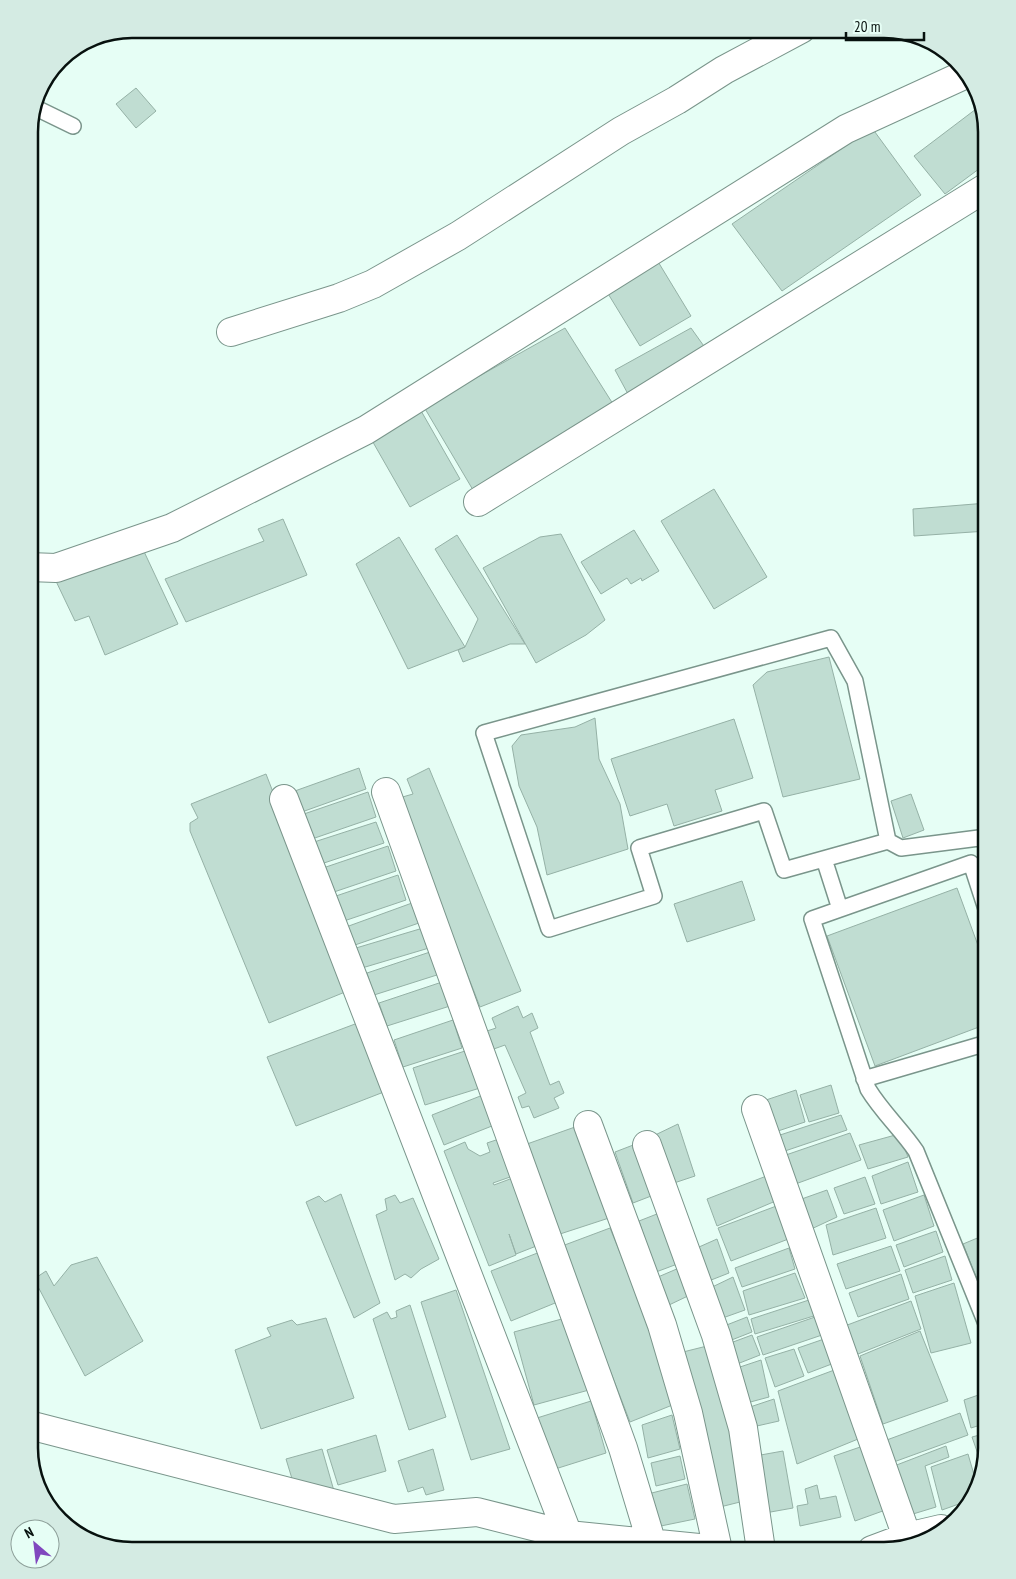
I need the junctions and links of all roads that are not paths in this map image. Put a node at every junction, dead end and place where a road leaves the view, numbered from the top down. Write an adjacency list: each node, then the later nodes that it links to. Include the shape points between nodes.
1 (783, 38): 6 (street, via 621,130 458,236 373,284)
2 (961, 76): 8 (street, via 846,129 366,430 172,528 56,568)
3 (40, 110): 4 (lane)
4 (73, 126)
5 (978, 193): 7 (street)
6 (231, 332)
7 (478, 502)
8 (38, 567)
9 (386, 792): 28 (street, via 623,1448)
10 (284, 799): 24 (street)
11 (978, 838): 12 (lane, via 902,848)
12 (888, 841): 13 (lane); 13 (lane, via 855,681 831,638 484,732 549,930 654,896 639,848 764,811 784,870)
13 (824, 859): 15 (lane)
14 (978, 884): 15 (lane, via 971,863)
15 (840, 909): 17 (lane, via 812,919)
16 (978, 1046): 17 (lane)
17 (864, 1079): 21 (lane, via 880,1109 902,1130 916,1151)
18 (756, 1109): 25 (street)
19 (588, 1124): 29 (street, via 662,1325 688,1413)
20 (647, 1145): 30 (street, via 716,1335 740,1419)
21 (978, 1304)
22 (38, 1427): 24 (street, via 394,1519 477,1512)
23 (921, 1534): 25 (street)
24 (568, 1536): 27 (street)
25 (907, 1537): 26 (street)
26 (896, 1541)
27 (627, 1542)
28 (651, 1542)
29 (716, 1542)
30 (760, 1542)

